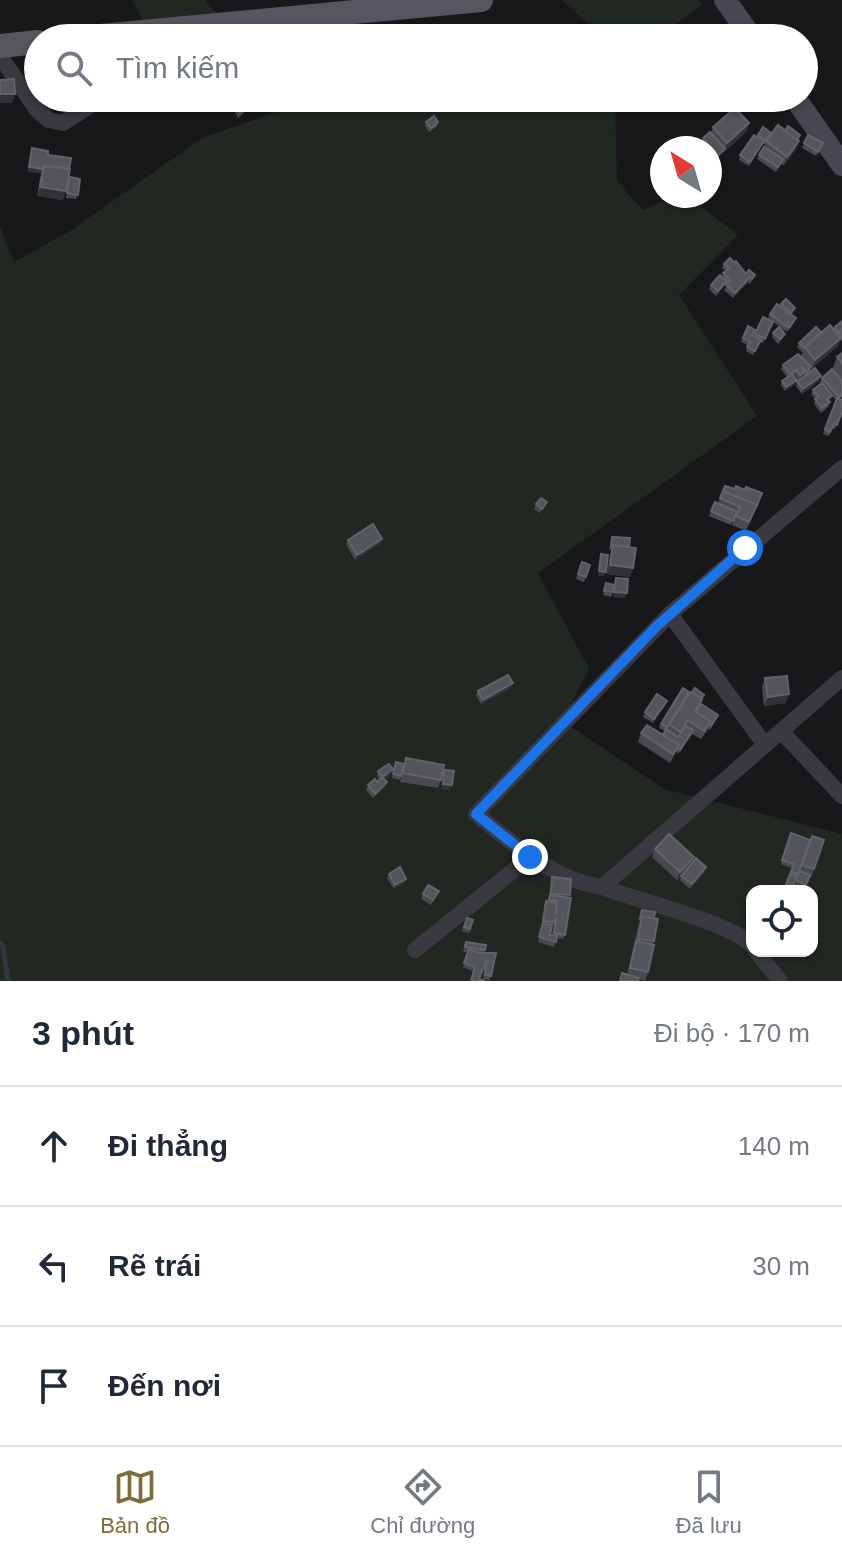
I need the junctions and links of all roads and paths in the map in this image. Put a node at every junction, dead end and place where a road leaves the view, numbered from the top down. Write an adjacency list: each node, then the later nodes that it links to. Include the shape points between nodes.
1 (481, 0): 3 (main road)
2 (725, 0): 6 (street)
3 (281, 19): 4 (main road); 5 (street)
4 (228, 24)
5 (274, 24)
6 (742, 24)
7 (24, 43): 8 (main road)
8 (0, 46)
9 (0, 56): 10 (street)
10 (24, 91)
11 (39, 112): 12 (street, via 63,123)
12 (80, 112)
13 (805, 112): 14 (street)
14 (842, 165)
15 (842, 468): 16 (street)
16 (670, 614): 19 (street); 21 (street, via 476,814)
17 (842, 678): 18 (street)
18 (781, 731): 19 (street); 20 (street)
19 (765, 745): 22 (street)
20 (842, 796)
21 (530, 857): 22 (street, via 584,884); 24 (street)
22 (602, 887): 23 (street)
23 (746, 940)
24 (415, 950)
25 (761, 957): 26 (street)
26 (780, 981)

